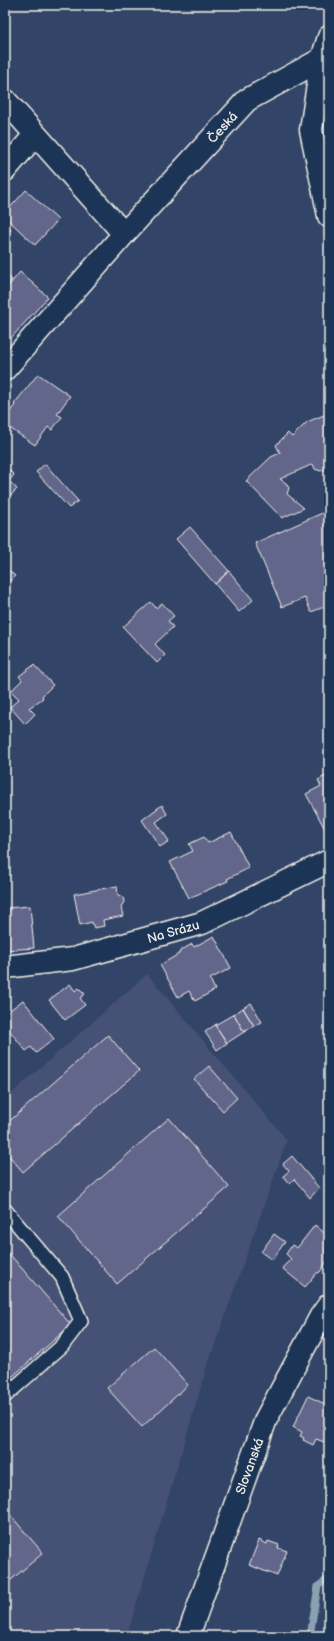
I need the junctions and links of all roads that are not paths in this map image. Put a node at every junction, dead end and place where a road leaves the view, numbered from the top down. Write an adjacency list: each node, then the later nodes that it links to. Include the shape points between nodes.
1 (329, 37): 2 (street)
2 (325, 60): 6 (street, via 311,130); 7 (street, Česká, via 247,100)
3 (5, 100): 4 (street)
4 (35, 135): 5 (street); 7 (street)
5 (5, 170)
6 (329, 216)
7 (124, 234): 8 (street, Česká)
8 (5, 369)
9 (329, 861): 10 (street, Na Srázu, via 202,923 73,959)
10 (5, 967)
11 (5, 1210): 13 (lane, via 62,1277 81,1321 62,1346)
12 (329, 1305): 14 (street, Slovanská, via 266,1419)
13 (5, 1396)
14 (188, 1636)

